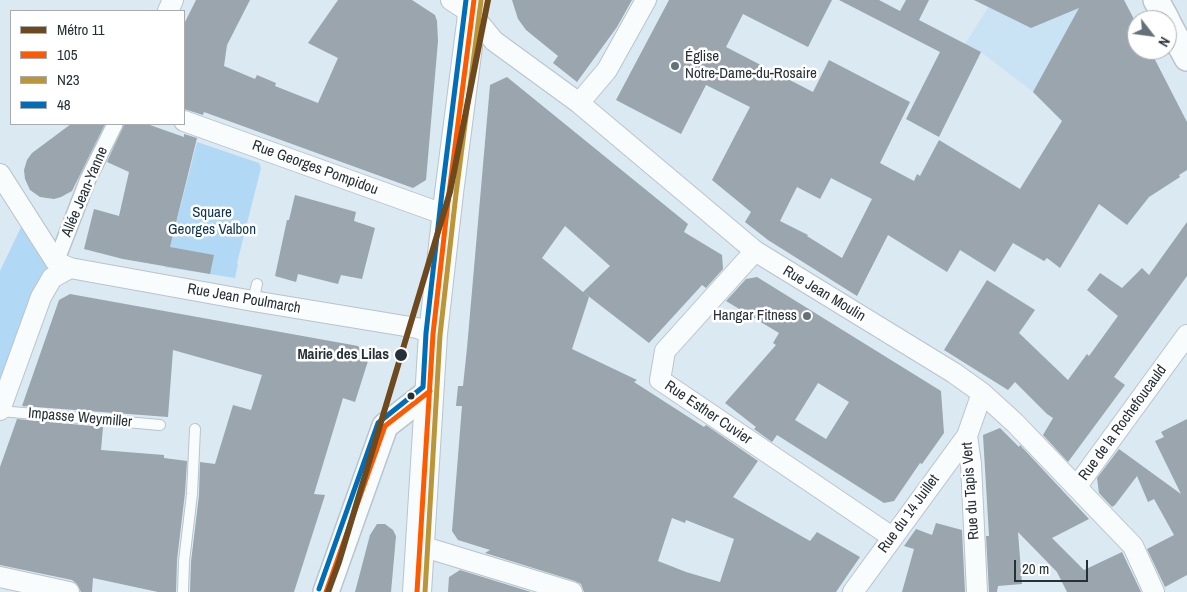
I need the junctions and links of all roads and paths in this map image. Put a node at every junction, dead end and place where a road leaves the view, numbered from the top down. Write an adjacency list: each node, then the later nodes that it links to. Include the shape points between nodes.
1 (646, 0): 5 (street, via 607,70)
2 (465, 4): 5 (street, Rue Jean Moulin, via 494,41); 9 (main road)
3 (1177, 39): 4 (street)
4 (1187, 58)
5 (579, 103): 10 (street, Rue Jean Moulin)
6 (185, 121): 9 (street, Rue Georges Pompidou)
7 (115, 125): 11 (street, Allée Jean-Yanne, via 88,180)
8 (0, 174): 11 (street)
9 (446, 215): 12 (main road)
10 (755, 251): 15 (street, Rue Jean Moulin); 21 (street, Rue Esther Cuvier, via 665,351 660,380)
11 (63, 265): 12 (street, Rue Jean Poulmarch, via 255,292); 16 (street, via 41,296)
12 (433, 334): 14 (main road)
13 (1185, 342): 20 (street, Rue de la Rochefoucauld)
14 (430, 391): 22 (main road); 26 (street, via 384,426)
15 (982, 393): 19 (street, Rue du Tapis Vert); 20 (street, Rue Jean Moulin)
16 (0, 410): 17 (lane, Impasse Weymiller)
17 (160, 425)
18 (195, 429): 25 (lane)
19 (967, 436): 21 (street, Rue du 14 Juillet); 30 (street, Rue du Tapis Vert)
20 (1076, 486): 31 (street, Rue Jean Moulin, via 1133,546)
21 (892, 537): 29 (street, Rue du 14 Juillet)
22 (420, 546): 27 (main road); 28 (street)
23 (0, 577): 24 (street)
24 (70, 592)
25 (183, 592)
26 (326, 592)
27 (417, 592)
28 (572, 592)
29 (853, 592)
30 (976, 592)
31 (1154, 592)

